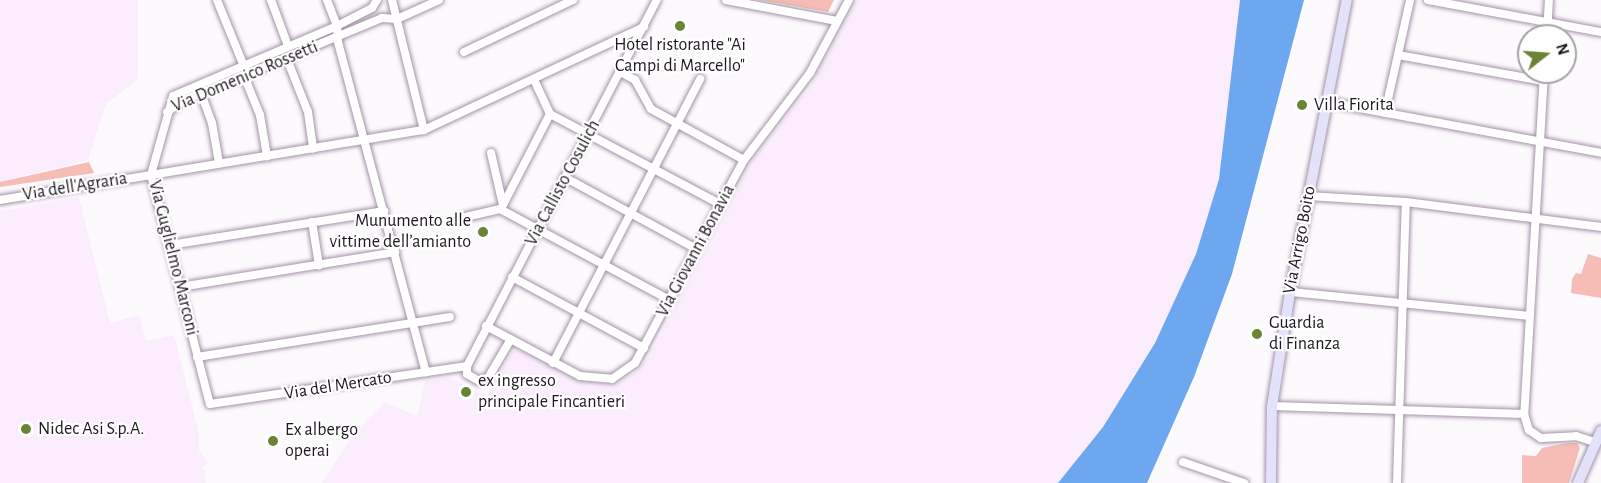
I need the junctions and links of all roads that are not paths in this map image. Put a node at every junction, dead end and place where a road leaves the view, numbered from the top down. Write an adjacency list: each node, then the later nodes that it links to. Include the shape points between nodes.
1 (217, 0): 27 (street)
2 (271, 0): 23 (street)
3 (327, 0): 19 (street)
4 (392, 0): 15 (street); 16 (street)
5 (439, 0): 16 (street, Via Domenico Rossetti)
6 (573, 0): 24 (street)
7 (657, 0): 20 (street, Via Callisto Cosulich)
8 (726, 0): 17 (street)
9 (849, 0): 17 (street, Via Giovanni Bonavia)
10 (1347, 0): 35 (main road, Via Arrigo Boito)
11 (1410, 0): 25 (street)
12 (1428, 0): 18 (street)
13 (1549, 0): 18 (street)
14 (375, 4): 19 (street, Via Domenico Rossetti)
15 (382, 18): 16 (street, Via Domenico Rossetti); 22 (street, Via Domenico Rossetti)
16 (397, 19): 40 (street)
17 (837, 21): 48 (street, Via Giovanni Bonavia, via 810,73)
18 (1548, 22): 21 (street)
19 (337, 27): 22 (street); 23 (street, Via Domenico Rossetti)
20 (644, 27): 28 (street, Via Callisto Cosulich); 31 (street, Via dell'Agraria)
21 (1601, 32)
22 (337, 38): 26 (street, Via Domenico Rossetti); 42 (street)
23 (288, 46): 27 (street, Via Domenico Rossetti)
24 (464, 52)
25 (1398, 55): 29 (street); 37 (street)
26 (287, 59): 30 (street, Via Domenico Rossetti); 44 (street, via 308,112)
27 (243, 65): 30 (street); 36 (street, Via Domenico Rossetti, via 173,96)
28 (622, 73): 39 (street, via 635,80 651,109); 41 (street, Via Callisto Cosulich)
29 (1517, 73)
30 (246, 75): 34 (street, Via Domenico Rossetti); 47 (street, via 260,115)
31 (534, 79): 38 (street); 40 (street, Via dell'Agraria)
32 (700, 79): 39 (street)
33 (1544, 84): 43 (street)
34 (201, 93): 36 (street, Via Domenico Rossetti); 49 (street, via 212,123)
35 (1327, 102): 37 (street); 53 (main road, Via Arrigo Boito)
36 (166, 112): 51 (street, Via Guglielmo Marconi)
37 (1385, 113): 43 (street)
38 (550, 114): 41 (street); 57 (street)
39 (678, 124): 48 (street); 50 (street)
40 (424, 130): 42 (street, Via dell'Agraria)
41 (590, 134): 50 (street); 52 (street, Via Callisto Cosulich)
42 (365, 141): 44 (street, Via dell'Agraria); 58 (street)
43 (1540, 143): 46 (street); 61 (street)
44 (313, 149): 47 (street, Via dell'Agraria)
45 (491, 153): 57 (street)
46 (1601, 153)
47 (267, 156): 49 (street, Via dell'Agraria)
48 (744, 160): 56 (street, Via Giovanni Bonavia)
49 (219, 163): 51 (street, Via dell'Agraria)
50 (655, 170): 56 (street); 59 (street)
51 (151, 175): 54 (street, Via dell'Agraria); 65 (street, Via Guglielmo Marconi)
52 (566, 178): 59 (street); 64 (street, Via Callisto Cosulich)
53 (1308, 196): 55 (street); 72 (main road, Via Arrigo Boito)
54 (0, 200)
55 (1406, 202): 61 (street); 74 (street)
56 (720, 204): 66 (street, Via Giovanni Bonavia)
57 (501, 207): 60 (street); 64 (street)
58 (384, 211): 62 (street); 67 (street)
59 (631, 215): 66 (street); 68 (street)
60 (461, 218)
61 (1534, 219): 63 (street); 76 (street)
62 (312, 222): 65 (street); 69 (street)
63 (1601, 227)
64 (538, 229): 68 (street); 70 (street, Via Callisto Cosulich)
65 (170, 245): 71 (street, Via Guglielmo Marconi)
66 (696, 249): 73 (street, Via Giovanni Bonavia)
67 (395, 252): 69 (street); 78 (street)
68 (605, 264): 73 (street); 75 (street)
69 (319, 266): 71 (street)
70 (512, 277): 75 (street); 79 (street, Via Callisto Cosulich)
71 (180, 287): 82 (street, Via Guglielmo Marconi)
72 (1290, 292): 74 (street); 87 (main road, Via Arrigo Boito)
73 (670, 300): 81 (street, Via Giovanni Bonavia)
74 (1404, 303): 76 (street); 88 (street)
75 (579, 313): 81 (street); 83 (street)
76 (1529, 316): 89 (street)
77 (450, 317): 78 (street)
78 (414, 323): 82 (street); 85 (street)
79 (486, 326): 80 (street, Via Giovanni Bonavia); 84 (street, Via Callisto Cosulich)
80 (511, 339): 83 (street, Via Giovanni Bonavia); 84 (street, via 488,378 479,381 467,374)
81 (644, 348): 83 (street, Via Giovanni Bonavia, via 635,363 612,379 580,376)
82 (197, 357): 86 (street, Via Guglielmo Marconi)
83 (553, 363)
84 (467, 366): 85 (street, Via del Mercato)
85 (426, 372): 86 (street, Via del Mercato)
86 (210, 404)
87 (1272, 406): 88 (street); 94 (main road, Via Arrigo Boito)
88 (1400, 407): 89 (street); 95 (street)
89 (1524, 414): 91 (street, via 1529,430 1541,438 1576,436)
90 (1601, 430): 91 (main road)
91 (1594, 442): 96 (main road)
92 (1183, 462): 93 (street)
93 (1244, 483)
94 (1271, 483)
95 (1398, 483)
96 (1578, 483)

